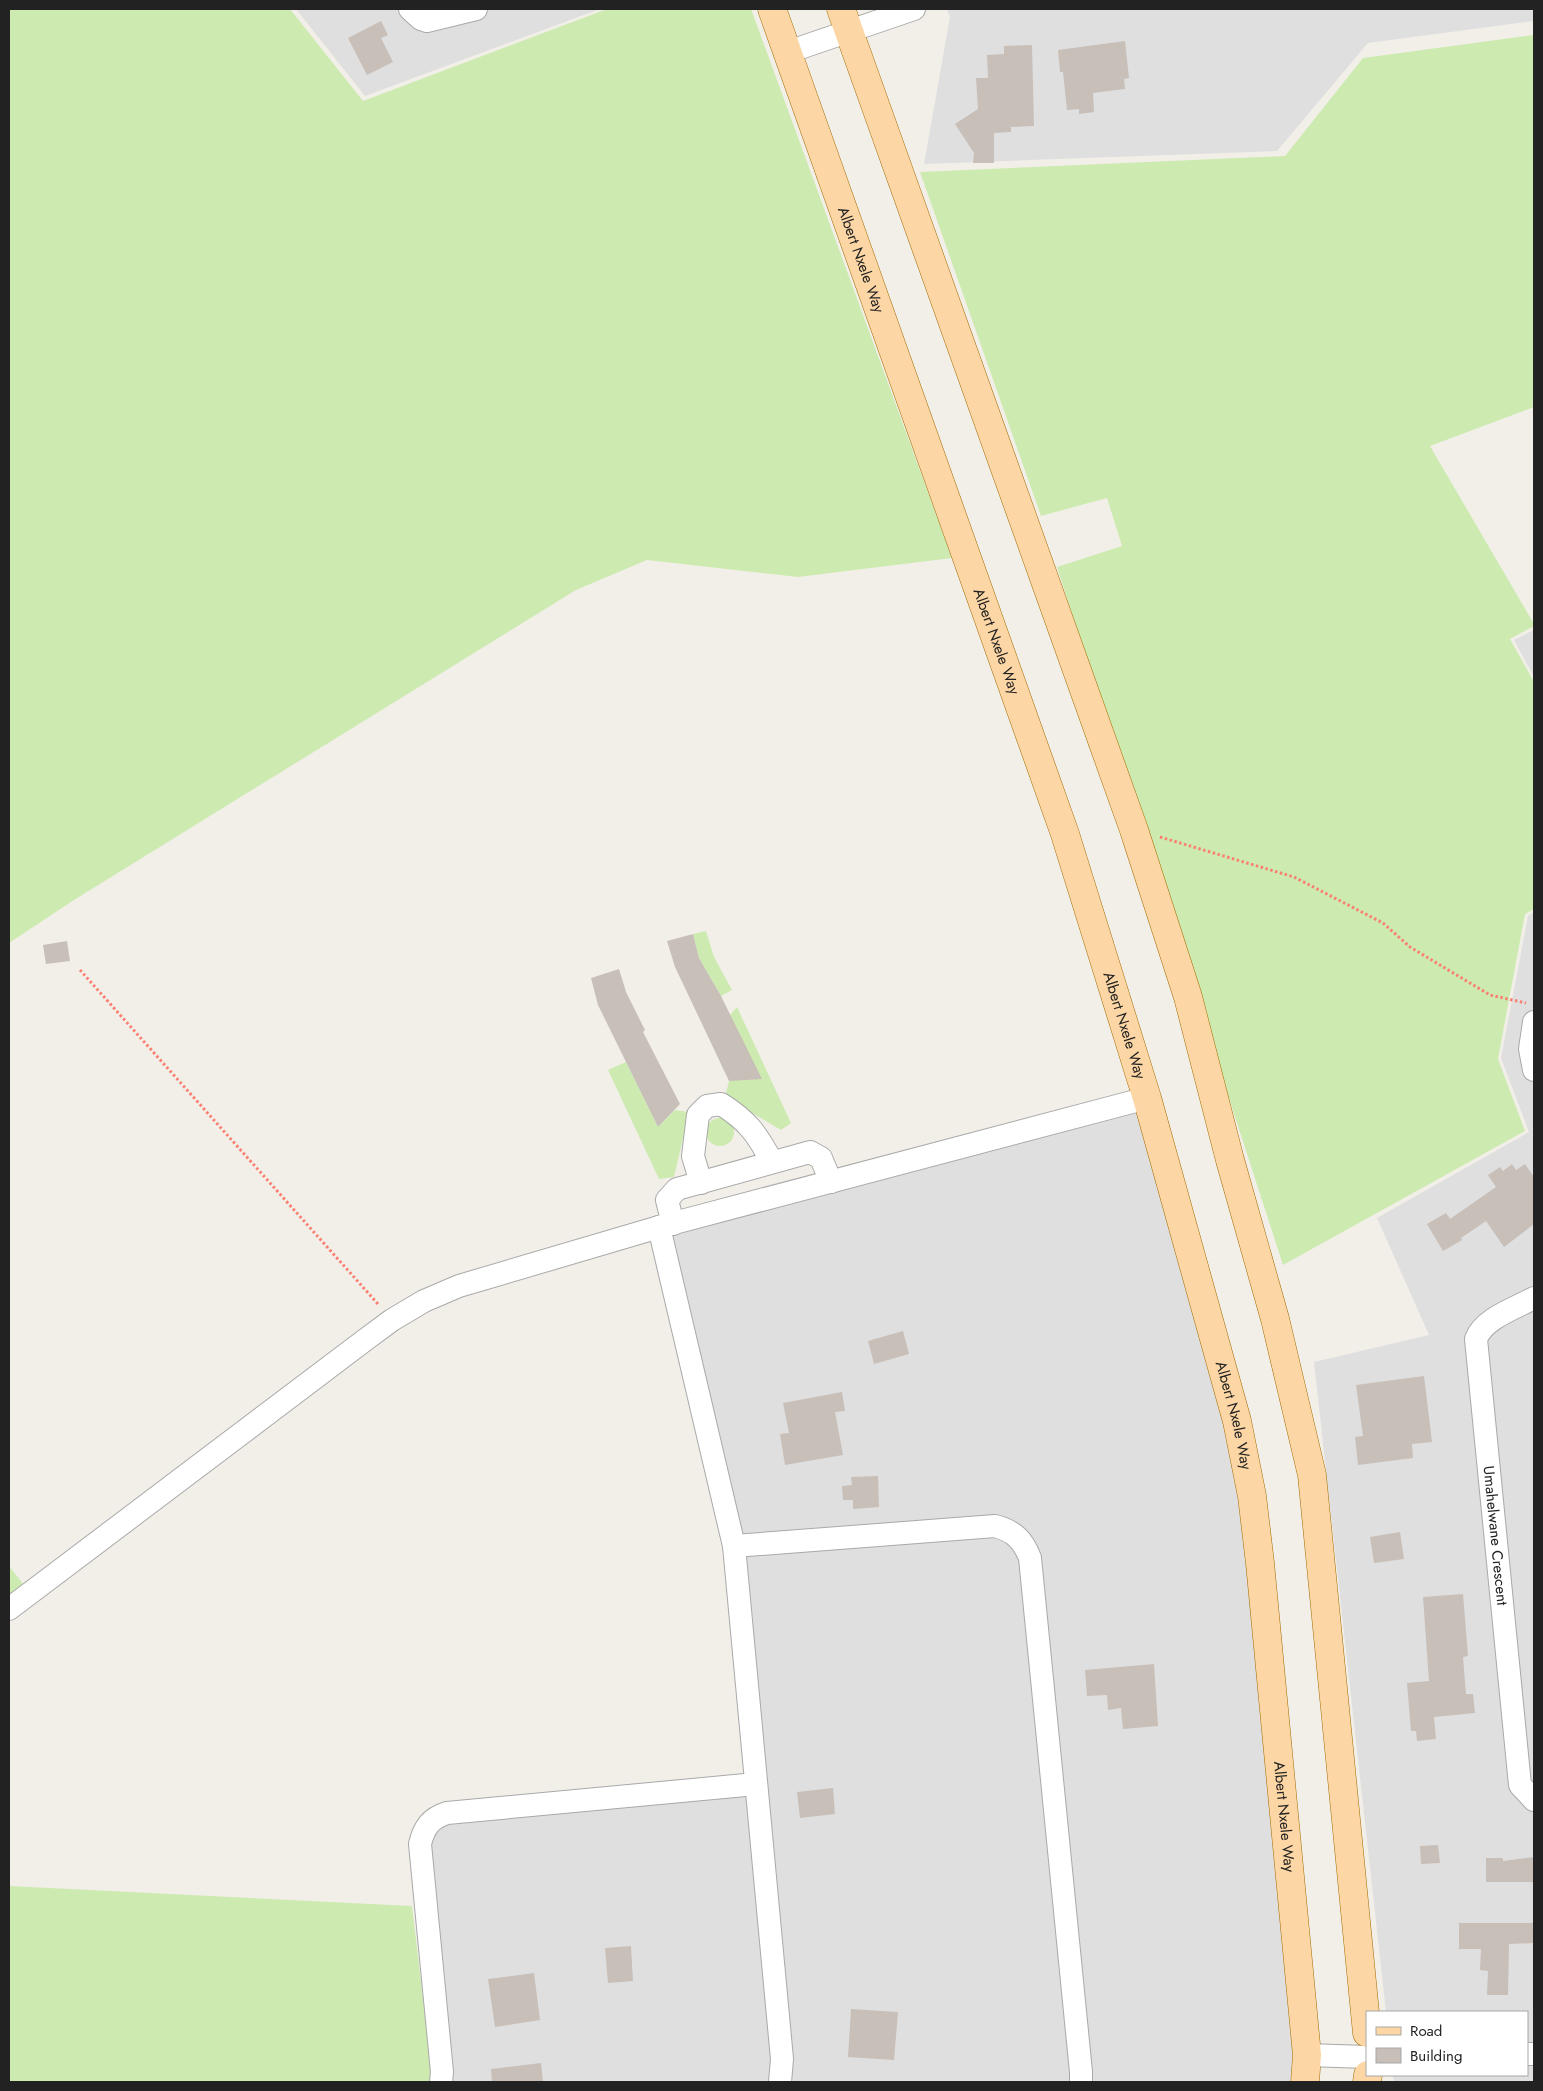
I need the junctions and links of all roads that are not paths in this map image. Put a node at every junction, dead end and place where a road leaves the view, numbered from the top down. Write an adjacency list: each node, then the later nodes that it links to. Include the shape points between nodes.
1 (410, 9): 2 (street, via 427,21)
2 (476, 9)
3 (772, 9): 6 (main road, Albert Nxele Way)
4 (914, 9): 5 (street)
5 (845, 20): 6 (street); 19 (main road, via 1134,830 1188,998 1276,1319 1312,1474)
6 (788, 52): 9 (main road, Albert Nxele Way, via 1065,834)
7 (1534, 1022): 8 (street, via 1530,1049)
8 (1534, 1070)
9 (1147, 1098): 12 (street); 20 (main road, Albert Nxele Way, via 1238,1421 1252,1496)
10 (772, 1162): 11 (street); 11 (street, via 756,1132 736,1113 721,1104 707,1106 698,1115 694,1134 693,1156); 12 (street, via 810,1152 821,1158)
11 (701, 1182): 13 (street, via 677,1190 667,1200)
12 (831, 1182): 13 (street)
13 (666, 1226): 15 (street); 16 (street, via 459,1286 424,1301 392,1320)
14 (1534, 1298): 18 (street, Umahelwane Crescent, via 1486,1325 1476,1339 1520,1785)
15 (734, 1546): 17 (street); 24 (street, via 995,1526 1017,1535 1025,1545 1030,1558)
16 (9, 1609)
17 (756, 1784): 22 (street, via 447,1813 430,1821 422,1832 420,1844); 23 (street, via 782,2059)
18 (1534, 1800)
19 (1366, 2023)
20 (1307, 2055): 21 (street); 25 (main road, Albert Nxele Way)
21 (1366, 2057)
22 (441, 2082)
23 (780, 2082)
24 (1081, 2082)
25 (1305, 2082)

